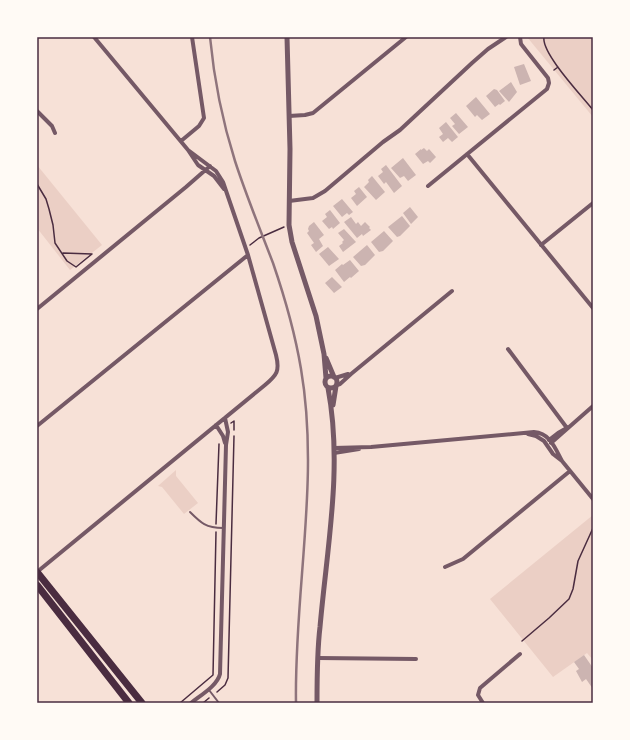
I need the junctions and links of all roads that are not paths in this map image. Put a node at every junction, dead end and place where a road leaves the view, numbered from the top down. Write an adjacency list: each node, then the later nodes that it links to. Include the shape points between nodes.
1 (94, 37): 10 (street)
2 (192, 37): 10 (street, via 204,118 199,126)
3 (287, 37): 8 (street)
4 (406, 37): 8 (street, via 313,113)
5 (506, 37): 17 (street, via 488,49 400,130 325,191 313,198)
6 (520, 37): 12 (street, via 524,48 548,78 549,83 544,92)
7 (37, 111): 9 (street, via 52,126)
8 (289, 116): 17 (street)
9 (55, 133)
10 (181, 141): 11 (street)
11 (188, 150): 13 (street); 14 (street)
12 (467, 154): 15 (street); 19 (street)
13 (210, 166): 14 (street); 16 (street, via 221,176)
14 (204, 170): 16 (street, via 217,179); 22 (street)
15 (428, 186)
16 (225, 191): 20 (street)
17 (289, 201): 25 (street, via 292,242 316,316)
18 (593, 203): 19 (street)
19 (541, 245): 23 (street)
20 (248, 254): 33 (street, via 276,355 278,371 274,378); 35 (street)
21 (452, 291): 26 (street)
22 (37, 308)
23 (593, 308)
24 (508, 349): 36 (street)
25 (324, 354): 27 (street); 28 (street)
26 (350, 374): 28 (street); 29 (street)
27 (326, 378): 28 (street); 30 (street)
28 (335, 378): 29 (street)
29 (336, 386): 30 (street); 32 (street)
30 (328, 388): 32 (street)
31 (593, 406): 36 (street)
32 (332, 410): 41 (street)
33 (225, 418): 34 (street); 40 (street, via 228,432)
34 (216, 425): 40 (street); 49 (street)
35 (37, 426)
36 (567, 428): 38 (street)
37 (527, 434): 38 (street, via 538,432); 39 (street, via 540,438); 41 (street)
38 (551, 441): 39 (street); 42 (street)
39 (547, 444): 42 (street, via 553,454)
40 (226, 445): 47 (street)
41 (334, 451): 52 (street, via 332,518)
42 (562, 461): 43 (street)
43 (570, 471): 44 (street); 48 (street, via 463,559)
44 (591, 494): 45 (street)
45 (593, 499)
46 (190, 512): 47 (lane, via 209,527)
47 (224, 528): 54 (street, via 220,674 217,681)
48 (445, 567)
49 (37, 572): 56 (highway)
50 (37, 585): 55 (highway)
51 (520, 654): 60 (street, via 480,688 478,695)
52 (318, 658): 53 (street); 59 (street)
53 (416, 659)
54 (208, 689): 57 (street); 58 (lane)
55 (129, 703)
56 (142, 703)
57 (191, 703)
58 (220, 703)
59 (317, 703)
60 (483, 703)

